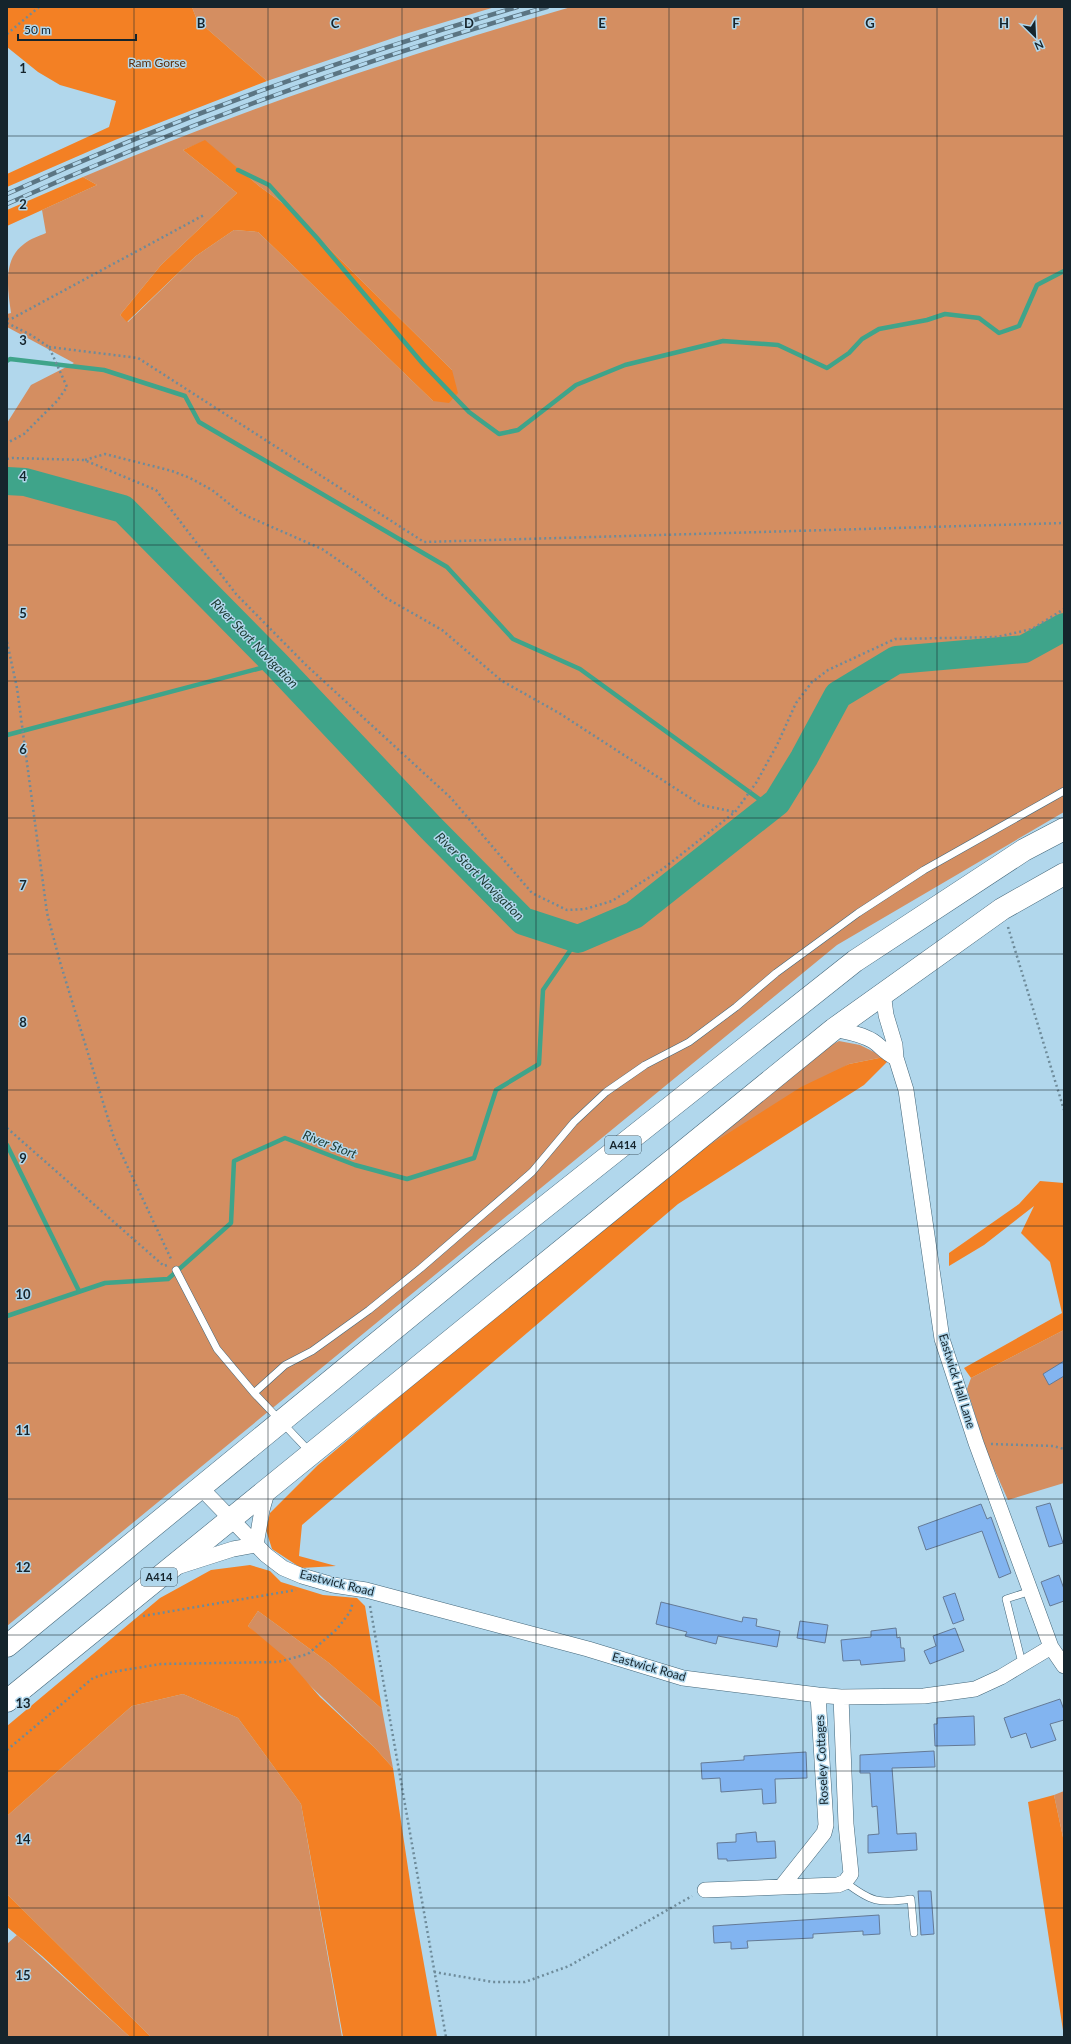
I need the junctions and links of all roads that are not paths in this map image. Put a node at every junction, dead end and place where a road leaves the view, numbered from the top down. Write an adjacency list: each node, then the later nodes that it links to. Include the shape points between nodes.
1 (1064, 791): 8 (lane, via 924,870 858,913 776,973 689,1042 645,1065 606,1092 574,1122 532,1172 421,1268 312,1351 285,1365)
2 (1064, 829): 9 (highway, A414, via 1018,854 855,960)
3 (1064, 874): 4 (highway, A414, via 1002,909)
4 (883, 992): 5 (highway, A414); 6 (street, Eastwick Hall Lane)
5 (834, 1029): 6 (street, via 864,1036); 10 (highway, A414)
6 (896, 1058): 16 (street, Eastwick Hall Lane, via 906,1090 942,1339 976,1443)
7 (176, 1270): 8 (lane, via 217,1349)
8 (254, 1393): 9 (lane)
9 (282, 1421): 10 (lane); 11 (highway, A414)
10 (311, 1453): 12 (highway, A414)
11 (200, 1487): 13 (street, Eastwick Road); 17 (highway, A414)
12 (269, 1488): 13 (highway, A414); 14 (street)
13 (230, 1519): 14 (street, Eastwick Road); 15 (highway, A414)
14 (256, 1545): 15 (street, via 209,1556); 21 (street, Eastwick Road, via 283,1568 296,1574 588,1649 677,1676)
15 (165, 1572): 23 (highway, A414)
16 (1031, 1591): 18 (street, Eastwick Hall Lane); 19 (lane, via 1006,1599)
17 (7, 1646)
18 (1051, 1647): 19 (street, Eastwick Road); 20 (street, Eastwick Hall Lane)
19 (1022, 1663): 22 (street, Eastwick Road, via 976,1689 924,1696)
20 (1064, 1666)
21 (818, 1695): 22 (street, Eastwick Road); 25 (street, Roseley Cottages)
22 (841, 1697): 24 (street, Roseley Cottages)
23 (7, 1701)
24 (846, 1824): 25 (street); 26 (street, Roseley Cottages, via 851,1874)
25 (826, 1825): 27 (street, via 824,1833)
26 (845, 1882): 27 (street, via 838,1885); 29 (lane, via 876,1901 911,1899)
27 (782, 1886): 28 (street)
28 (705, 1890)
29 (914, 1932)

